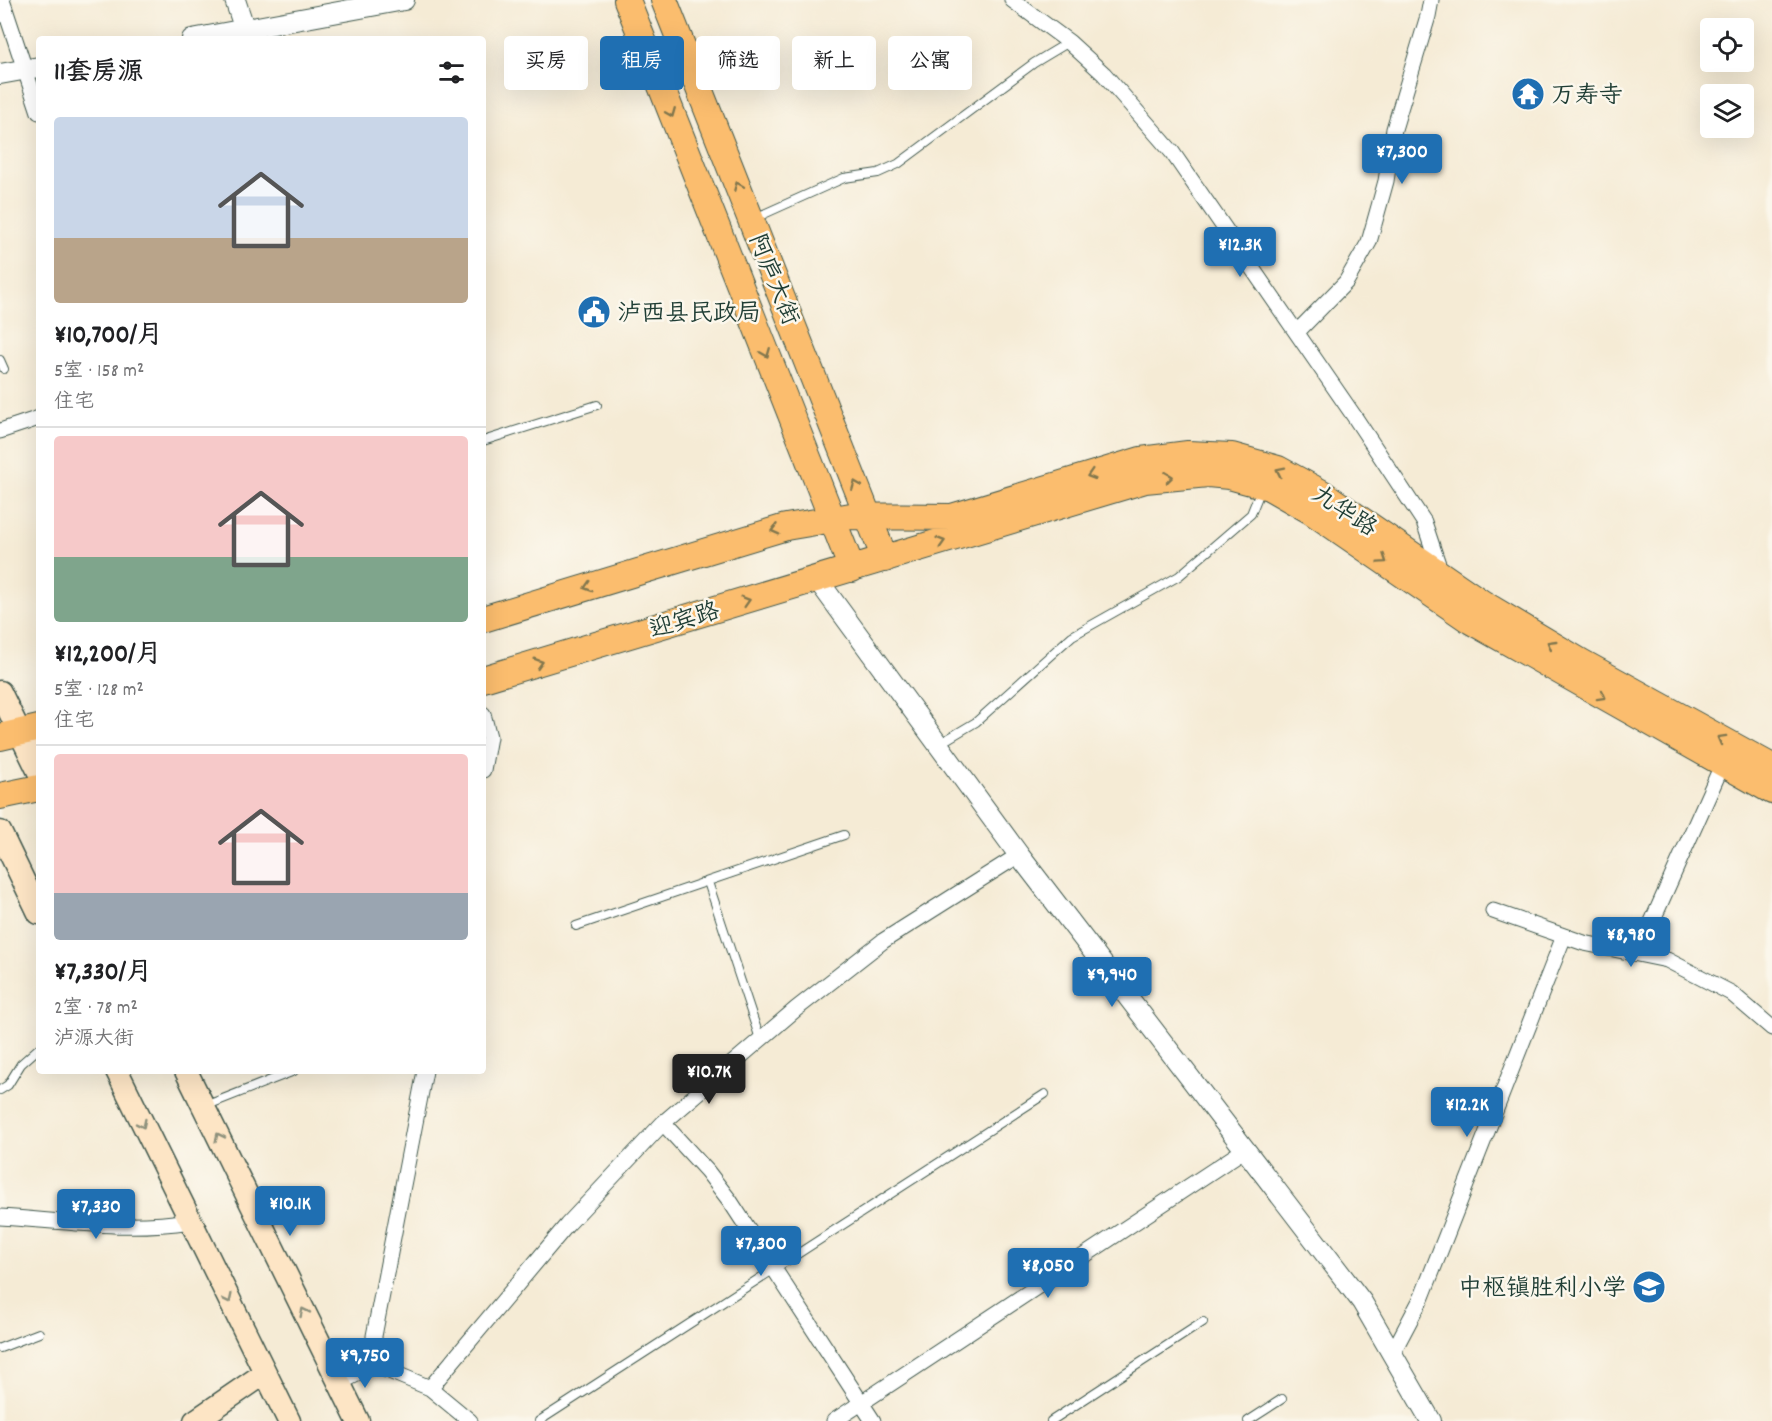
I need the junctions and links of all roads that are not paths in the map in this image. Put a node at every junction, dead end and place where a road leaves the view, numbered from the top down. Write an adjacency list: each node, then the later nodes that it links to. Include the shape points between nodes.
1 (2, 0): 11 (street)
2 (235, 0): 8 (street)
3 (404, 0): 8 (street)
4 (627, 0): 24 (highway, one-way to 24)
5 (664, 0): 14 (highway, 阿庐大街, one-way to 5)
6 (1012, 0): 10 (street)
7 (1431, 0): 15 (street, via 1394,129 1386,181 1369,242 1346,282)
8 (247, 34): 9 (street)
9 (225, 36)
10 (1069, 42): 14 (lane, via 1034,63 898,164 878,173 844,178); 15 (street, via 1104,74 1172,152)
11 (32, 68): 12 (street); 13 (street)
12 (0, 74)
13 (36, 93)
14 (751, 220): 23 (highway, 阿庐大街, one-way to 14)
15 (1297, 332): 27 (street, via 1424,522)
16 (0, 360): 17 (lane)
17 (4, 369)
18 (597, 405): 21 (lane)
19 (36, 419): 20 (street)
20 (0, 431)
21 (486, 440)
22 (1262, 485): 25 (highway, 九华路, one-way to 22, via 1145,480 1208,474); 34 (lane, via 1251,514 1179,576 1072,636 976,722); 36 (highway, 九华路, one-way to 36, via 1311,511 1471,621)
23 (868, 517): 24 (highway); 25 (highway, 阿庐大街); 27 (highway, 九华路, one-way to 23, via 1322,494 1278,469 1232,456 1188,454 1141,460 952,517)
24 (832, 519): 26 (highway); 29 (highway, one-way to 29, via 760,534)
25 (885, 559): 26 (highway, 迎宾路)
26 (852, 569): 28 (highway, 迎宾路)
27 (1442, 576): 38 (highway, 九华路, one-way to 27, via 1581,662)
28 (817, 579): 30 (highway, 迎宾路, one-way to 28); 34 (street)
29 (486, 618)
30 (486, 678)
31 (0, 692): 33 (main road)
32 (486, 726): 35 (street)
33 (20, 732): 37 (main road)
34 (938, 744): 44 (street)
35 (486, 754)
36 (1722, 763): 40 (highway, 九华路); 50 (street)
37 (36, 766)
38 (1772, 767)
39 (36, 789): 41 (highway)
40 (1772, 791)
41 (0, 796)
42 (0, 832): 46 (main road)
43 (844, 835): 45 (lane)
44 (1019, 855): 52 (street, via 883,941); 62 (street)
45 (708, 882): 48 (lane); 52 (lane)
46 (36, 907)
47 (1493, 911): 49 (street)
48 (576, 926)
49 (1564, 936): 50 (street); 69 (street, via 1422,1297)
50 (1638, 953): 51 (street, via 1667,960 1710,980)
51 (1768, 1018)
52 (760, 1039): 61 (street)
53 (36, 1051): 58 (lane)
54 (118, 1074): 64 (main road, one-way to 64)
55 (188, 1074): 60 (main road)
56 (286, 1074): 60 (lane)
57 (424, 1074): 70 (street, via 374,1336)
58 (0, 1090)
59 (1046, 1094): 65 (lane)
60 (204, 1107): 72 (main road, one-way to 60)
61 (663, 1123): 65 (street, via 707,1171); 73 (street, via 574,1217)
62 (1244, 1150): 69 (street, via 1362,1302); 75 (street)
63 (0, 1217): 64 (street, via 159,1226)
64 (190, 1221): 71 (main road, one-way to 71)
65 (775, 1268): 75 (street); 80 (lane)
66 (1203, 1322): 83 (lane)
67 (39, 1333): 68 (lane)
68 (0, 1348)
69 (1393, 1352): 85 (street)
70 (375, 1365): 72 (street); 73 (street)
71 (265, 1374): 76 (main road); 77 (main road)
72 (339, 1383): 78 (main road)
73 (430, 1388): 79 (street)
74 (1282, 1399): 84 (lane)
75 (861, 1403): 81 (street); 82 (street)
76 (195, 1421)
77 (288, 1421)
78 (358, 1421)
79 (470, 1421)
80 (539, 1421)
81 (834, 1421)
82 (873, 1421)
83 (1051, 1421)
84 (1248, 1421)
85 (1431, 1421)

